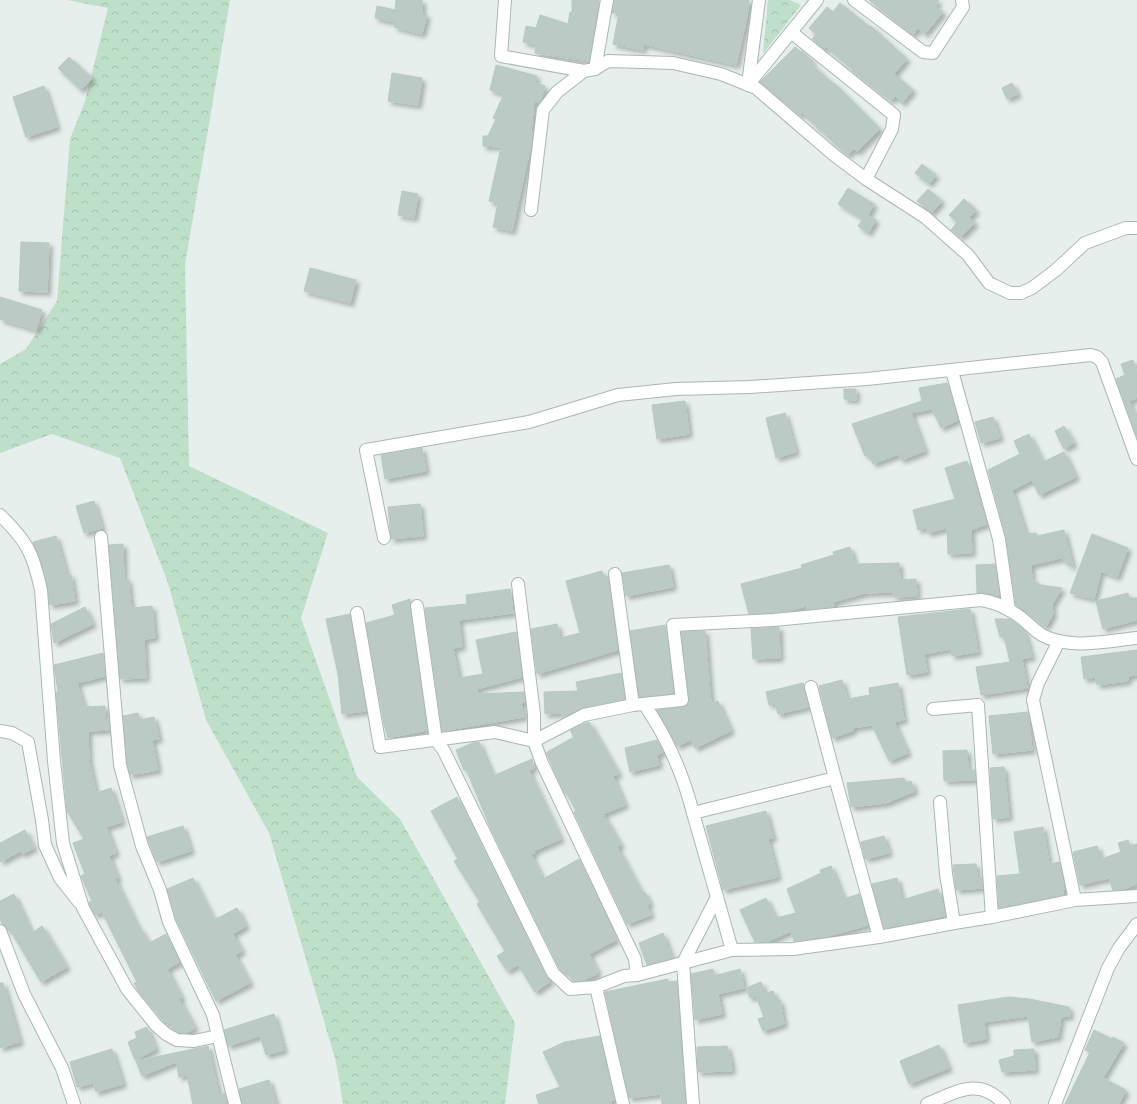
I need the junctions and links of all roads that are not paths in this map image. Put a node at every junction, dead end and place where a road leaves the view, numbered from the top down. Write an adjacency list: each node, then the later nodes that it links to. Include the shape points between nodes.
1 (505, 0): 8 (street, via 501,56)
2 (607, 0): 8 (street)
3 (760, 0): 9 (street)
4 (854, 0): 5 (street, via 923,52 933,53 963,7)
5 (962, 0)
6 (813, 1): 7 (street)
7 (791, 32): 9 (street); 10 (street, via 894,115 892,129)
8 (590, 70): 9 (street, via 608,62 673,63 721,74); 11 (street, via 557,92 544,110)
9 (748, 85): 10 (street, via 756,88)
10 (866, 179): 12 (street, via 925,217 968,255 989,283 1010,293 1021,293 1032,288 1085,243 1126,228)
11 (531, 210)
12 (1137, 228)
13 (952, 371): 14 (street, via 1095,356 1102,362); 17 (street, via 618,395 529,422 366,450); 21 (street, via 999,539)
14 (1137, 459)
15 (0, 515): 37 (street, via 29,548 36,566 41,590 63,842)
16 (101, 536): 47 (street, via 120,765 142,846 160,890 169,922 213,1015)
17 (384, 538)
18 (615, 574): 26 (street)
19 (518, 584): 30 (street, via 534,714)
20 (417, 606): 29 (street)
21 (1009, 610): 24 (street, via 1043,636); 26 (street, via 994,602 981,600 774,620 673,625 682,700)
22 (357, 613): 29 (street, via 380,747)
23 (1137, 638): 24 (street, via 1094,643)
24 (1059, 641): 36 (street, via 1038,683 1033,700)
25 (811, 687): 31 (street)
26 (639, 705): 30 (street, via 584,715); 33 (street, via 653,717 681,772)
27 (933, 709): 38 (street, via 978,705)
28 (0, 732): 37 (street, via 12,733 28,742 45,845 60,878)
29 (436, 740): 30 (street, via 495,732); 46 (street, via 553,973 570,989)
30 (534, 740): 45 (street, via 542,763 635,959)
31 (835, 778): 33 (street); 42 (street)
32 (940, 802): 39 (street, via 946,874)
33 (693, 813): 35 (street)
34 (1137, 896): 36 (street)
35 (716, 897): 43 (street); 44 (street)
36 (1075, 900): 38 (street)
37 (84, 908): 47 (street, via 127,989 156,1025 177,1040 194,1041)
38 (992, 917): 39 (street)
39 (954, 923): 42 (street)
40 (1137, 924): 54 (street, via 1108,968)
41 (0, 931): 48 (street, via 24,994 62,1068)
42 (879, 937): 43 (street, via 793,949)
43 (732, 950): 44 (street)
44 (683, 963): 45 (street); 51 (street)
45 (637, 975): 46 (street, via 624,976)
46 (596, 987): 50 (street)
47 (218, 1036): 49 (street)
48 (74, 1104)
49 (235, 1104)
50 (623, 1104)
51 (693, 1104)
52 (927, 1104): 53 (street, via 959,1091 983,1088)
53 (1004, 1104)
54 (1055, 1104)

